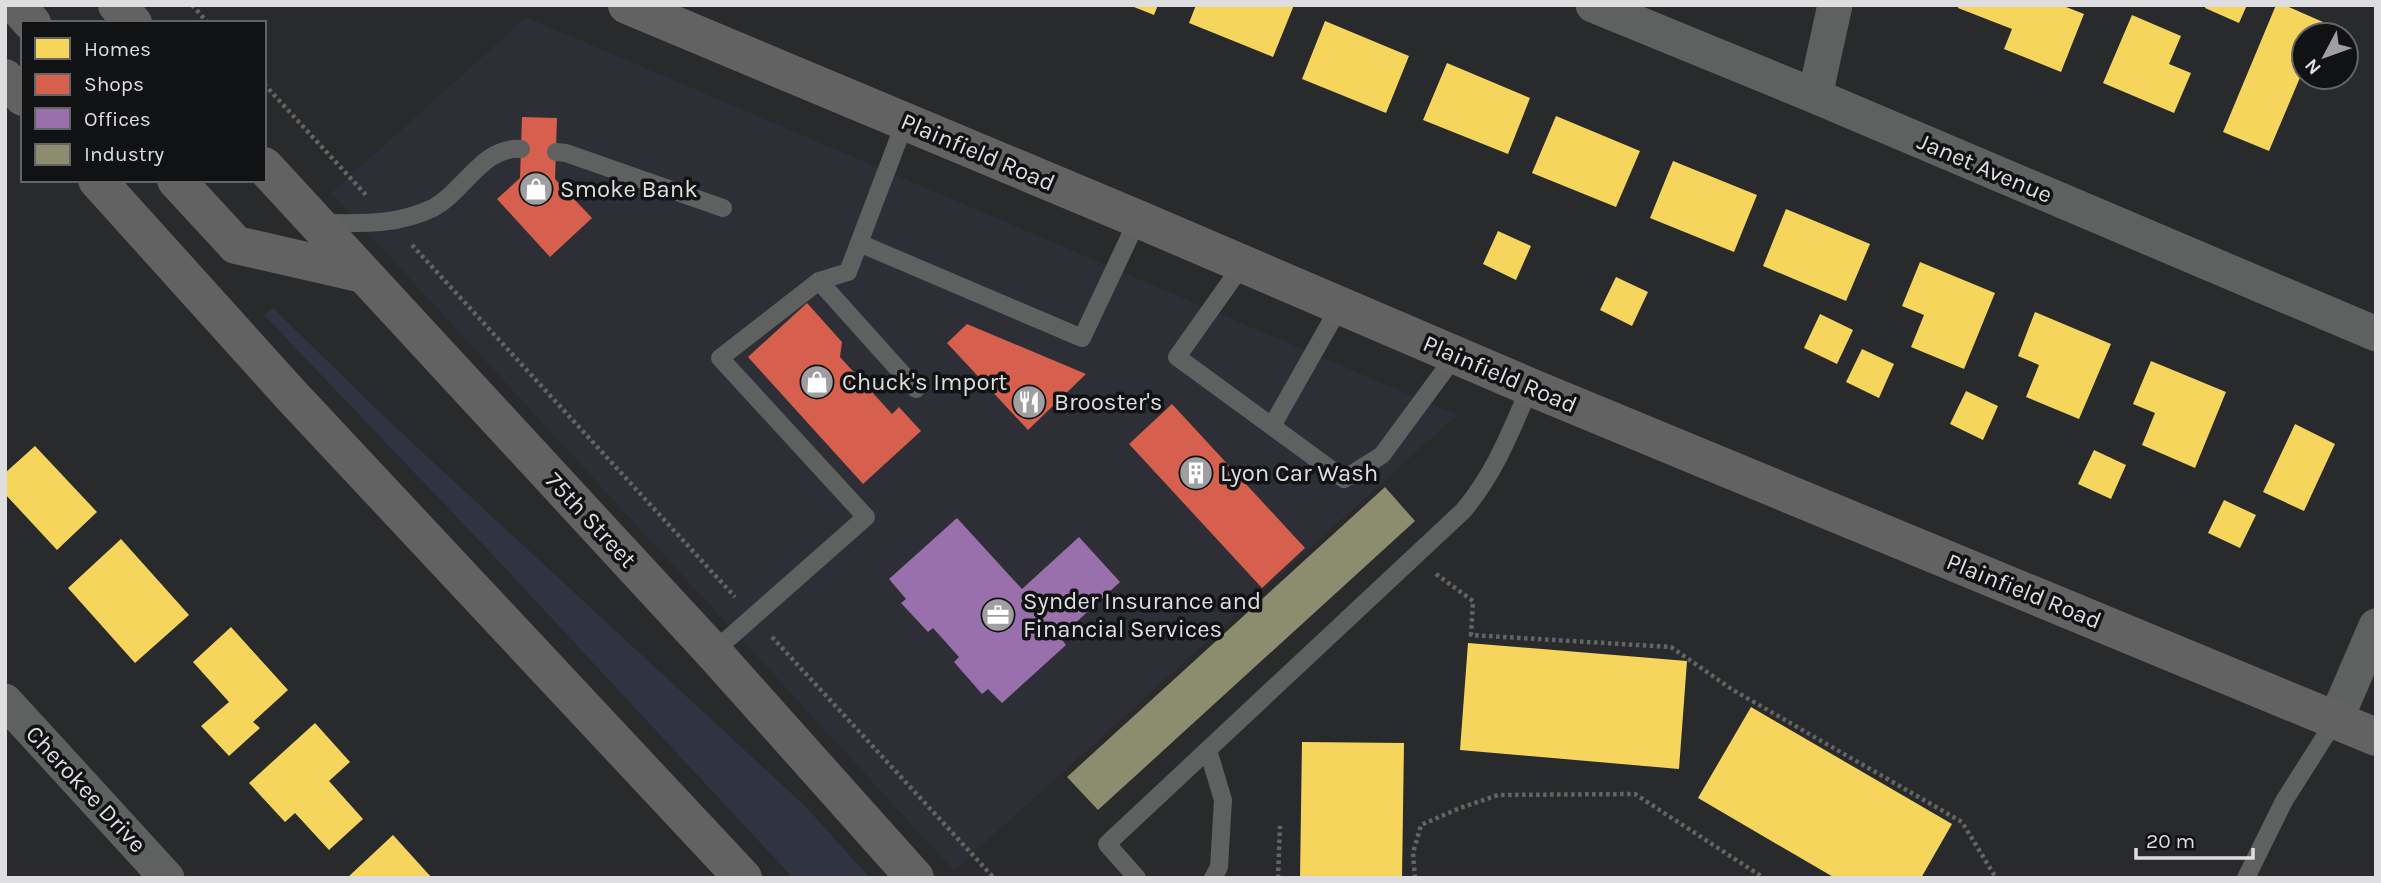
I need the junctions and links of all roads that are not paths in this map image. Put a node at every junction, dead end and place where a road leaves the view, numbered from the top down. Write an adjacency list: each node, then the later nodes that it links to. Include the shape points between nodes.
1 (16, 5): 6 (main road)
2 (117, 5): 7 (main road)
3 (627, 5): 11 (main road, Plainfield Road)
4 (1593, 5): 10 (street, Janet Avenue)
5 (1835, 5): 10 (street)
6 (30, 21)
7 (131, 21)
8 (5, 78): 9 (main road)
9 (21, 95)
10 (1815, 96): 25 (street, Janet Avenue)
11 (905, 122): 18 (main road, Plainfield Road); 20 (lane)
12 (521, 149): 19 (lane, via 493,155 436,207 417,214 391,222)
13 (556, 152): 17 (lane)
14 (266, 168): 19 (main road, 75th Street)
15 (99, 182): 37 (main road, via 290,395)
16 (178, 182): 22 (main road, via 236,245)
17 (723, 208)
18 (1138, 219): 20 (lane, via 1082,338); 21 (main road, Plainfield Road)
19 (317, 223): 22 (main road, 75th Street)
20 (859, 243): 23 (lane, via 848,272)
21 (1244, 264): 24 (main road, Plainfield Road); 29 (lane, via 1177,357)
22 (363, 274): 31 (main road, 75th Street)
23 (819, 281): 28 (lane); 31 (lane, via 720,358 866,517)
24 (1340, 306): 26 (main road, Plainfield Road); 29 (lane)
25 (2376, 334)
26 (1455, 356): 27 (main road, Plainfield Road); 29 (lane, via 1382,455 1344,478)
27 (1530, 387): 33 (main road, Plainfield Road); 35 (lane, via 1500,458 1463,511)
28 (916, 389)
29 (1272, 426)
30 (2376, 626): 33 (street)
31 (713, 652): 38 (main road, 75th Street)
32 (5, 701): 36 (street, Cherokee Drive)
33 (2336, 719): 34 (main road, Plainfield Road); 41 (lane, via 2284,801)
34 (2376, 737)
35 (1208, 750): 39 (lane, via 1107,844); 40 (lane, via 1223,800 1219,867)
36 (167, 878)
37 (743, 878)
38 (915, 878)
39 (1137, 878)
40 (1213, 878)
41 (2246, 878)

